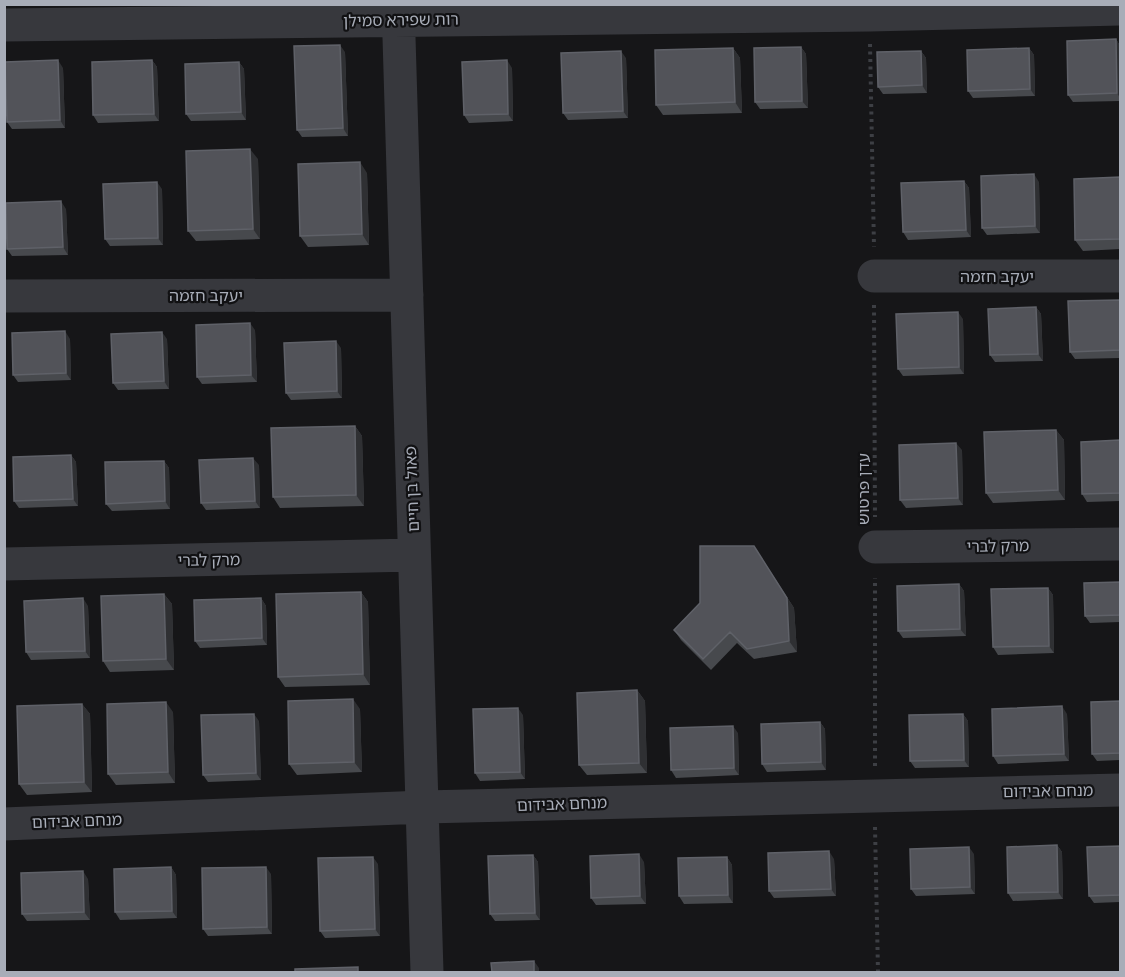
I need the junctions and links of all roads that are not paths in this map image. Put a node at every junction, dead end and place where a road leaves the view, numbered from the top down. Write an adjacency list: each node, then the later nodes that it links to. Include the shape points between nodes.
1 (1120, 9): 2 (street, רות שפירא סמילן, via 870,15)
2 (398, 12): 3 (street, רות שפירא סמילן); 6 (street, פאול בן חיים)
3 (4, 25)
4 (874, 276): 5 (street, יעקב חזמה)
5 (1120, 276)
6 (407, 295): 7 (street, יעקב חזמה); 10 (street, פאול בן חיים)
7 (4, 296)
8 (1120, 544): 9 (street, מרק לברי)
9 (875, 547)
10 (414, 555): 11 (street, מרק לברי); 13 (street, פאול בן חיים)
11 (4, 564)
12 (1120, 790): 13 (street, מנחם אבידום)
13 (424, 807): 14 (street, מנחם אבידום); 15 (street, פאול בן חיים)
14 (4, 824)
15 (427, 972)

